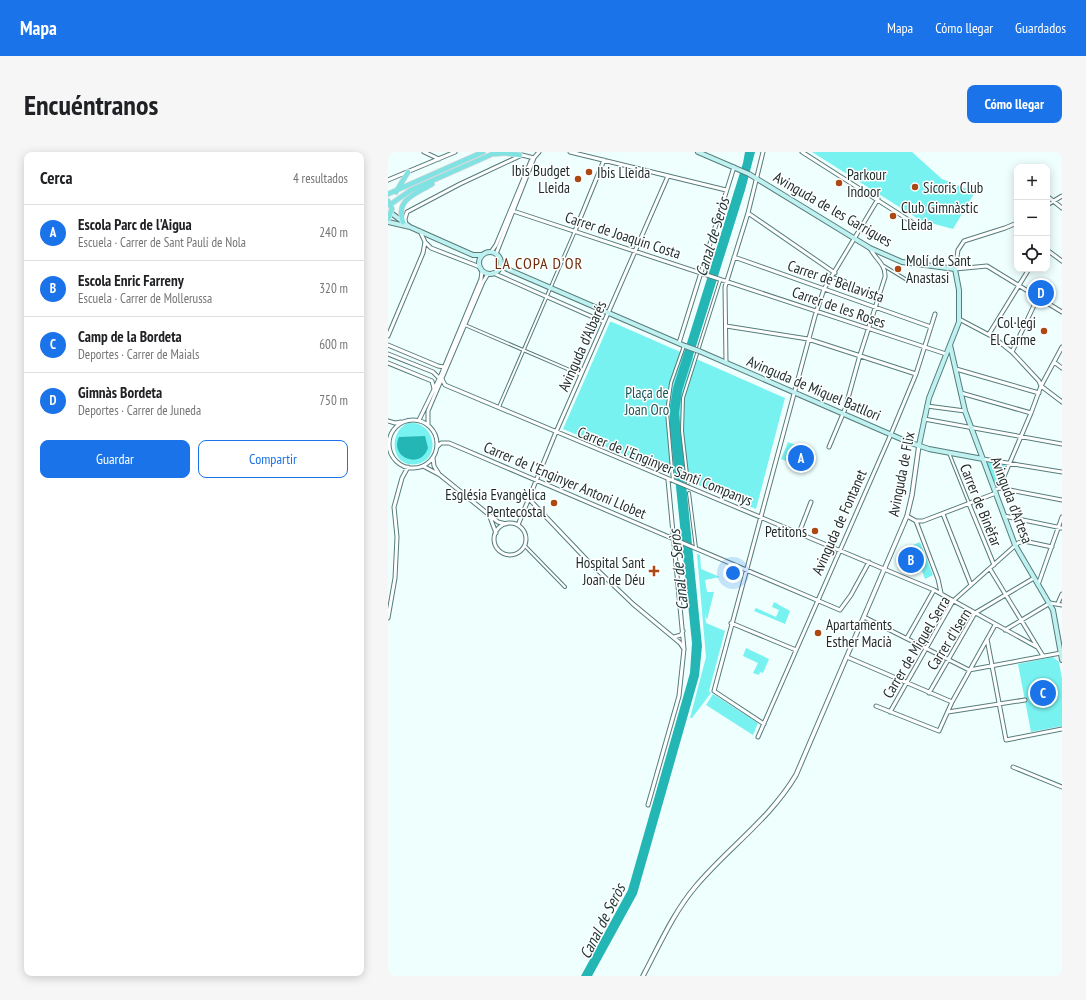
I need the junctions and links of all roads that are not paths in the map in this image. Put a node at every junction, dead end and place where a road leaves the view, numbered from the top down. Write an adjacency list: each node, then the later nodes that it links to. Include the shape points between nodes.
1 (424, 152): 10 (street)
2 (455, 152): 13 (street)
3 (483, 152): 24 (main road)
4 (498, 152): 12 (main road)
5 (539, 152): 14 (street)
6 (570, 152): 15 (street)
7 (698, 152): 17 (main road, Avinguda de les Garrigues)
8 (763, 152): 21 (street)
9 (802, 152): 28 (street)
10 (428, 155): 13 (street); 16 (street)
11 (520, 156): 12 (main road, via 500,153); 14 (street, via 529,156); 38 (street, via 407,212)
12 (486, 157): 20 (main road)
13 (439, 159): 16 (street)
14 (533, 159): 33 (street); 48 (street)
15 (604, 160): 19 (street); 41 (street)
16 (429, 163): 18 (street)
17 (734, 166): 21 (main road, Avinguda de les Garrigues); 23 (street)
18 (408, 172): 22 (street); 24 (main road)
19 (668, 176): 23 (street); 47 (street, Avinguda d'Albarés)
20 (442, 177): 30 (main road); 38 (main road, via 403,203 400,209)
21 (756, 178): 34 (street); 43 (main road, Avinguda de les Garrigues)
22 (388, 180)
23 (726, 190): 62 (street)
24 (396, 192): 25 (main road)
25 (388, 194)
26 (1062, 196): 29 (street)
27 (1050, 198): 29 (street)
28 (878, 199): 39 (street); 43 (street)
29 (1053, 201): 31 (street); 32 (street)
30 (389, 203): 35 (main road)
31 (1050, 203)
32 (1062, 208)
33 (514, 211): 41 (street, Carrer de Joaquin Costa); 52 (street)
34 (748, 212): 54 (street); 65 (street)
35 (391, 213): 36 (main road); 38 (main road)
36 (388, 219)
37 (388, 222): 38 (main road)
38 (406, 224): 42 (main road)
39 (916, 224)
40 (1014, 224): 61 (street, via 964,241 958,250)
41 (575, 231): 47 (street, Carrer de Joaquin Costa); 73 (street)
42 (420, 232): 44 (street); 51 (main road)
43 (854, 239): 46 (main road, Avinguda de les Garrigues); 65 (street)
44 (425, 242): 45 (street); 50 (street)
45 (430, 247): 50 (street); 60 (street)
46 (870, 248): 58 (street); 59 (main road, Avinguda de les Garrigues, via 902,262)
47 (635, 251): 62 (street, Carrer de Joaquin Costa); 79 (street, Avinguda d'Albarés)
48 (491, 252): 52 (main road); 53 (main road)
49 (1050, 252): 56 (street)
50 (423, 253): 89 (street)
51 (473, 254): 53 (main road); 55 (main road)
52 (496, 254): 57 (main road, via 500,259)
53 (482, 255): 55 (main road)
54 (734, 257): 70 (street); 74 (street, Carrer de Bellavista)
55 (479, 261): 60 (main road)
56 (1062, 261)
57 (500, 266): 64 (main road); 73 (main road)
58 (884, 266): 69 (street); 77 (street, via 885,277)
59 (945, 268): 61 (main road, Avinguda de les Garrigues); 67 (main road)
60 (481, 269): 64 (main road); 105 (street, via 481,279)
61 (955, 269): 67 (main road, Avinguda de Flix); 72 (street, via 987,266)
62 (701, 272): 68 (street, Carrer de Joaquin Costa); 91 (street)
63 (1028, 272): 72 (street)
64 (491, 273): 75 (street); 84 (street, via 483,282)
65 (835, 273): 66 (street)
66 (832, 277): 71 (street); 74 (street)
67 (956, 279): 82 (main road, Avinguda de Flix, via 959,290)
68 (719, 280): 70 (street, Carrer de Joaquin Costa); 147 (street, via 683,398 682,431)
69 (907, 280)
70 (726, 281): 78 (street, Carrer de les Roses); 85 (street)
71 (845, 281)
72 (1019, 285): 76 (street); 88 (street)
73 (550, 287): 75 (street); 79 (main road)
74 (824, 289): 77 (street, Carrer de Bellavista); 78 (street)
75 (546, 297): 83 (street); 97 (street)
76 (1038, 297): 80 (street); 98 (street)
77 (876, 307): 86 (street, Carrer de Bellavista); 87 (street)
78 (817, 311): 87 (street, Carrer de les Roses); 90 (street)
79 (608, 312): 83 (street, Avinguda d'Albarés); 91 (main road)
80 (1062, 312)
81 (935, 314): 86 (street, Avinguda de Fontanet)
82 (959, 319): 88 (street); 92 (main road, Avinguda de Flix)
83 (604, 322): 129 (street, Avinguda d'Albarés)
84 (465, 325): 97 (street); 110 (street)
85 (726, 326): 90 (street); 104 (street)
86 (931, 326): 95 (street, Avinguda de Fontanet)
87 (868, 329): 95 (street, Carrer de les Roses); 101 (street)
88 (989, 334): 98 (street)
89 (388, 336)
90 (808, 339): 101 (street); 113 (street)
91 (679, 343): 93 (main road)
92 (950, 344): 100 (main road, Avinguda de Flix); 107 (main road, Avinguda d'Artesa)
93 (685, 345): 104 (main road, Avinguda de Miquel Batllori, bridge); 146 (street, via 671,383 667,412)
94 (388, 346): 105 (street)
95 (924, 347): 100 (street, Carrer de les Roses); 109 (street, Avinguda de Fontanet)
96 (1062, 347): 102 (street)
97 (523, 350): 108 (street); 118 (street)
98 (1012, 352): 111 (street)
99 (388, 354): 110 (street, Carrer de l'Enginyer Santi Companys, via 433,372)
100 (946, 354): 117 (main road, Avinguda de Flix)
101 (860, 355): 109 (street); 120 (street)
102 (1054, 362): 106 (street); 111 (street)
103 (388, 363): 112 (street, via 432,381)
104 (726, 363): 113 (main road, Avinguda de Miquel Batllori)
105 (444, 367): 110 (street)
106 (1062, 368)
107 (956, 369): 114 (main road, Avinguda d'Artesa); 115 (street)
108 (579, 374)
109 (916, 374): 130 (street, Avinguda de Fontanet)
110 (441, 378): 112 (street); 118 (street, Carrer de l'Enginyer Santi Companys, via 444,385); 126 (street, via 428,411)
111 (1041, 386): 115 (street); 116 (street)
112 (434, 388): 123 (street)
113 (794, 392): 120 (main road, Avinguda de Miquel Batllori); 159 (street)
114 (961, 393): 119 (main road, Avinguda d'Artesa); 121 (street)
115 (1039, 393): 121 (street)
116 (1062, 402)
117 (926, 406): 119 (street); 122 (main road, Avinguda de Flix)
118 (498, 408): 129 (street, Carrer de l'Enginyer Santi Companys)
119 (964, 411): 127 (main road, Avinguda d'Artesa)
120 (843, 413): 130 (main road, Avinguda de Miquel Batllori); 135 (street)
121 (1031, 413): 131 (street)
122 (924, 419): 127 (street); 133 (main road, Avinguda de Flix)
123 (419, 420): 125 (street); 126 (street)
124 (388, 421): 125 (street); 128 (street)
125 (403, 421): 128 (street)
126 (428, 425): 134 (street, via 437,439)
127 (971, 427): 131 (street); 138 (main road, Avinguda d'Artesa)
128 (392, 431): 141 (street, via 388,446 390,453 400,465)
129 (556, 432): 144 (street, Avinguda d'Albarés); 145 (street, Carrer de l'Enginyer Santi Companys)
130 (891, 434): 133 (main road, Avinguda de Miquel Batllori); 172 (street, Avinguda de Fontanet)
131 (1021, 437): 132 (street); 139 (street)
132 (1062, 444)
133 (919, 445): 136 (main road, Avinguda de Miquel Batllori); 157 (street, Avinguda de Flix)
134 (437, 447): 137 (street); 144 (street, Carrer de l'Enginyer Antoni Llobet, via 440,442 448,443)
135 (829, 447)
136 (949, 452): 138 (main road, Avinguda de Miquel Batllori); 154 (street, Carrer de Binèfar)
137 (432, 458): 140 (street); 143 (street)
138 (983, 459): 139 (street); 149 (main road, Avinguda d'Artesa)
139 (1009, 463): 142 (street); 148 (street)
140 (423, 466): 141 (street); 143 (street)
141 (408, 467): 193 (street, via 402,478 394,507 397,537 395,578)
142 (1062, 472)
143 (440, 475): 156 (street)
144 (536, 480): 151 (street, Avinguda d'Albarés); 167 (street, Carrer de l'Enginyer Antoni Llobet)
145 (668, 480): 146 (street, Carrer de l'Enginyer Santi Companys); 167 (street)
146 (673, 482): 159 (street, Carrer de l'Enginyer Santi Companys)
147 (688, 483)
148 (1000, 488): 149 (street); 152 (street)
149 (995, 492): 154 (street); 158 (main road, Avinguda d'Artesa)
150 (689, 493): 171 (street)
151 (529, 499): 163 (street, Avinguda d'Albarés); 199 (street, via 587,560)
152 (1062, 500)
153 (811, 502): 166 (street)
154 (969, 504): 155 (street); 174 (street, Carrer de Binèfar)
155 (943, 514): 161 (street); 179 (street)
156 (489, 515): 162 (street); 165 (street)
157 (907, 516): 161 (street); 175 (street, Avinguda de Flix)
158 (1004, 516): 164 (street); 168 (main road, Avinguda d'Artesa)
159 (760, 517): 166 (street, Carrer de l'Enginyer Santi Companys); 177 (street)
160 (1062, 517): 164 (street)
161 (916, 521): 183 (street)
162 (506, 524): 163 (street); 165 (street)
163 (518, 525): 169 (street, via 526,536)
164 (1060, 527): 170 (street)
165 (496, 533): 169 (street, via 495,544 502,552 517,553)
166 (799, 533): 172 (street, Carrer de l'Enginyer Santi Companys)
167 (674, 538): 171 (street, Carrer de l'Enginyer Antoni Llobet); 197 (street)
168 (1015, 545): 170 (street, via 1024,541); 174 (street, Carrer de Miquel Serra); 178 (main road, Avinguda d'Artesa)
169 (524, 546): 181 (street)
170 (1052, 547): 180 (street)
171 (696, 548): 177 (street, Carrer de l'Enginyer Antoni Llobet)
172 (839, 549): 173 (street, Carrer de l'Enginyer Santi Companys); 186 (street, Avinguda de Fontanet)
173 (869, 562): 175 (street, Carrer de l'Enginyer Santi Companys); 186 (street, Carrer de l'Enginyer Antoni Llobet, via 840,610)
174 (994, 565): 176 (street, Carrer de Miquel Serra)
175 (884, 568): 182 (street, Carrer de l'Enginyer Santi Companys); 192 (street, Avinguda de Flix)
176 (990, 568): 179 (street, Carrer de Miquel Serra); 185 (street)
177 (746, 570): 186 (street, Carrer de l'Enginyer Antoni Llobet); 195 (street)
178 (1034, 578): 180 (main road, Avinguda d'Artesa); 185 (street, Carrer d'Isern)
179 (972, 585): 187 (street, Carrer de Miquel Serra)
180 (1038, 585): 188 (main road, Avinguda d'Artesa)
181 (564, 587)
182 (934, 590): 183 (street, Carrer de l'Enginyer Santi Companys); 200 (street)
183 (941, 593): 187 (street, Carrer de l'Enginyer Santi Companys)
184 (1062, 594): 189 (street)
185 (1006, 596): 191 (street, Carrer d'Isern); 194 (street)
186 (817, 600): 206 (street, Avinguda de Fontanet)
187 (953, 601): 191 (street, Carrer de l'Enginyer Santi Companys); 204 (street, Carrer de Miquel Serra)
188 (1050, 603): 189 (street); 194 (street); 202 (main road, Avinguda d'Artesa)
189 (1058, 603): 190 (street)
190 (1062, 605)
191 (975, 613): 196 (street, Carrer de l'Enginyer Santi Companys); 210 (street, Carrer d'Isern)
192 (864, 617): 200 (street); 209 (street, Avinguda de Flix)
193 (388, 618)
194 (1021, 621): 198 (street); 203 (street)
195 (732, 623): 206 (street); 222 (street, via 714,691)
196 (995, 625): 198 (street, Carrer de l'Enginyer Santi Companys); 201 (street)
197 (683, 629): 199 (street, via 681,635); 205 (street)
198 (1005, 630): 203 (street, Carrer de l'Enginyer Santi Companys)
199 (672, 636): 205 (street)
200 (907, 638): 204 (street)
201 (987, 639): 212 (street); 213 (street)
202 (1060, 640): 207 (main road, Avinguda d'Artesa)
203 (1037, 647): 208 (street)
204 (926, 648): 210 (street); 214 (street, Carrer de Miquel Serra)
205 (684, 649): 227 (street, via 679,696)
206 (796, 650): 222 (street, Avinguda de Fontanet)
207 (1061, 652): 208 (street); 211 (main road, Avinguda d'Artesa)
208 (1043, 656): 212 (street)
209 (847, 657): 214 (street); 228 (street, Avinguda de Flix, via 796,775 781,798 692,891)
210 (949, 660): 213 (street); 215 (street, Carrer d'Isern)
211 (1062, 660)
212 (992, 666): 213 (street); 218 (street)
213 (969, 670): 217 (street)
214 (906, 684): 215 (street); 220 (street, Carrer de Miquel Serra)
215 (929, 693): 217 (street)
216 (1025, 700): 218 (street)
217 (952, 702): 221 (street)
218 (999, 704): 221 (street); 223 (street, via 1006,740)
219 (876, 706): 220 (street)
220 (890, 712): 221 (street, via 939,731)
221 (948, 712)
222 (764, 724): 224 (street, Avinguda de Fontanet)
223 (1062, 729)
224 (758, 737)
225 (1013, 767): 226 (street)
226 (1062, 787)
227 (648, 805)
228 (643, 976)

